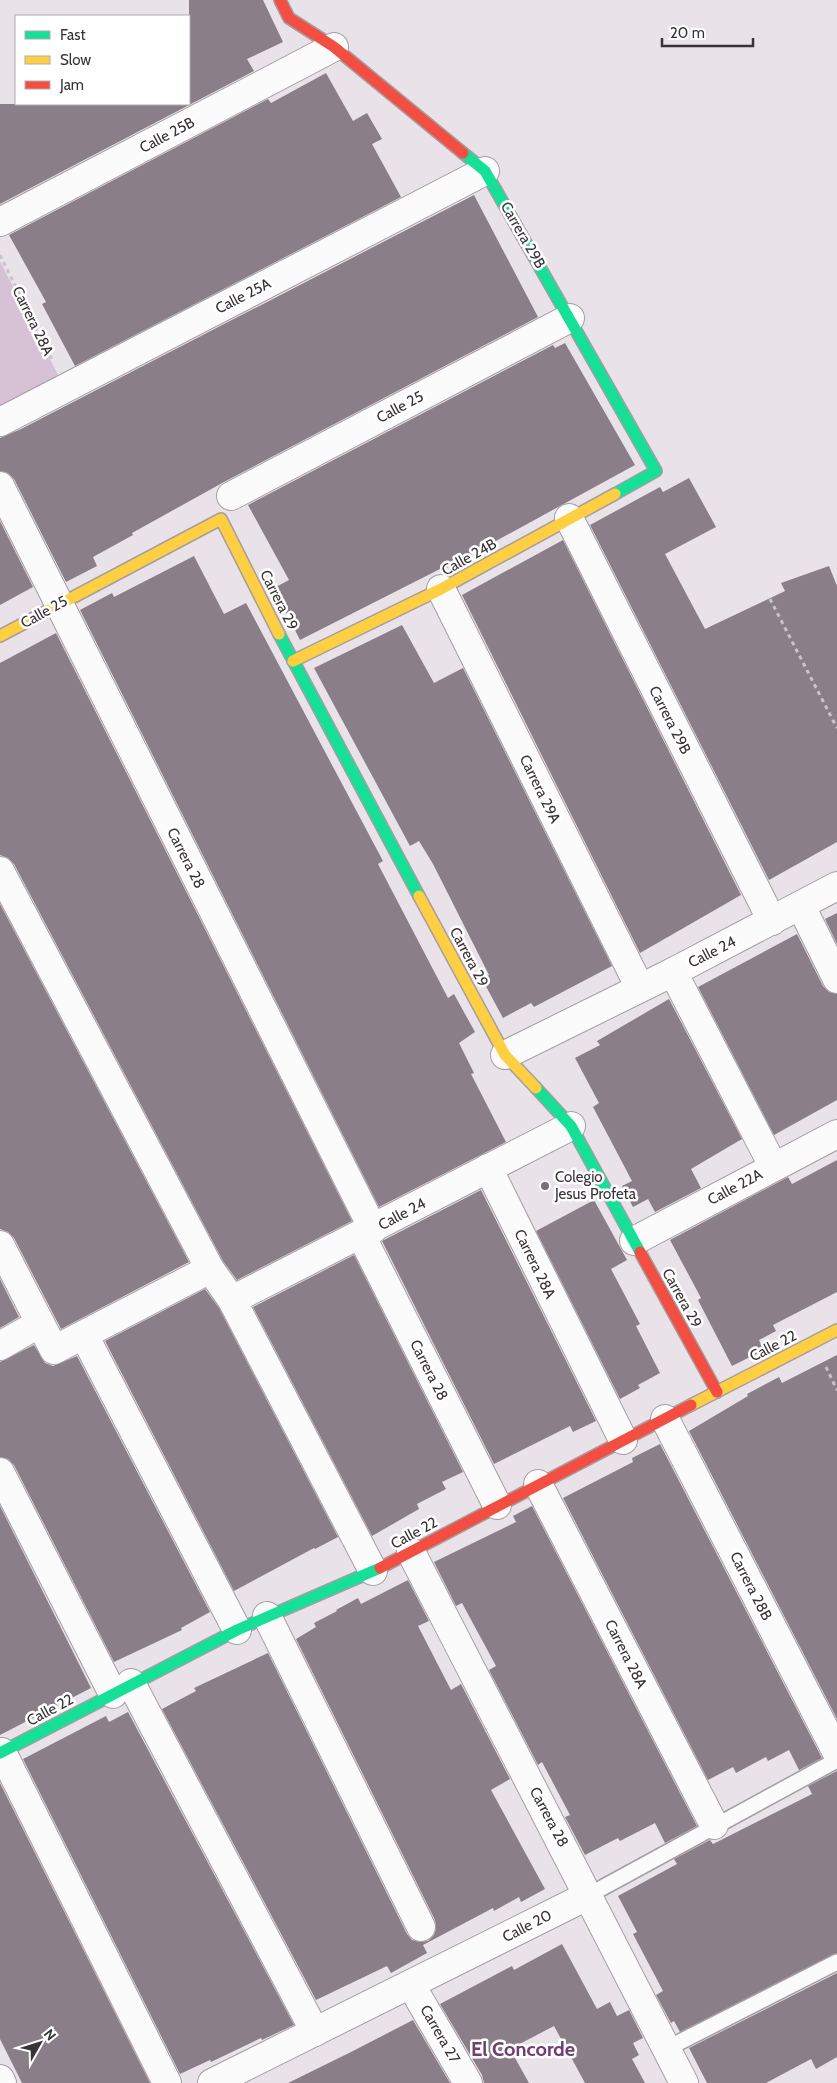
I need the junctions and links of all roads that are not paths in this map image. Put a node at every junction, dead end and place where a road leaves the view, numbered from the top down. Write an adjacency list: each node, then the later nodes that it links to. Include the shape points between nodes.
1 (280, 0): 2 (street, via 289,18)
2 (334, 47): 3 (street, Carrera 29B); 4 (street, Calle 25B)
3 (485, 170): 5 (street, Carrera 29B); 6 (street, Calle 25A)
4 (0, 222)
5 (570, 318): 7 (street, Carrera 29B); 9 (street, Calle 25)
6 (0, 422)
7 (656, 471): 10 (street, Calle 24B)
8 (0, 486): 12 (street, Carrera 28)
9 (226, 508): 12 (street, Calle 25); 14 (street, Carrera 29)
10 (569, 518): 11 (street, Calle 24B); 18 (street, Carrera 29B)
11 (441, 589): 14 (street, Calle 24B); 21 (street, Carrera 29A)
12 (57, 604): 13 (street, Calle 25); 27 (street, Carrera 28)
13 (0, 636)
14 (292, 661): 22 (street, Carrera 29)
15 (0, 871): 30 (street)
16 (837, 886): 17 (street, Calle 24)
17 (800, 906): 18 (street, Calle 24); 20 (street)
18 (772, 921): 19 (street, Calle 24)
19 (673, 972): 21 (street, Calle 24); 25 (street)
20 (837, 979)
21 (640, 988): 22 (street, Calle 24)
22 (505, 1055): 23 (street, Carrera 29)
23 (571, 1126): 26 (street, Calle 24); 28 (street, Carrera 29)
24 (837, 1134): 25 (street, Calle 22A)
25 (773, 1166): 28 (street, Calle 22A)
26 (488, 1168): 27 (street, Calle 24); 38 (street, Carrera 28A)
27 (367, 1232): 31 (street, Calle 24); 41 (street, Carrera 28)
28 (634, 1241): 36 (street, Carrera 29)
29 (0, 1245): 32 (street)
30 (210, 1270): 31 (street); 34 (street)
31 (232, 1300): 43 (street)
32 (40, 1323): 34 (street, via 54,1350); 35 (street)
33 (837, 1330): 36 (street, Calle 22)
34 (84, 1335): 45 (street)
35 (0, 1346)
36 (716, 1392): 37 (street, Calle 22)
37 (665, 1419): 38 (street, Calle 22); 48 (street, Carrera 28B)
38 (623, 1440): 40 (street, Calle 22)
39 (0, 1472): 46 (street)
40 (538, 1484): 41 (street, Calle 22); 50 (street, Carrera 28A)
41 (498, 1505): 42 (street, Calle 22)
42 (410, 1552): 43 (street, Calle 22); 51 (street, Carrera 28)
43 (373, 1571): 44 (street, Calle 22)
44 (267, 1616): 45 (street, Calle 22); 52 (street)
45 (237, 1630): 46 (street, Calle 22)
46 (122, 1688): 47 (street, Calle 22); 55 (street)
47 (1, 1753): 59 (street)
48 (837, 1753)
49 (837, 1760): 50 (lane, Calle 20)
50 (714, 1825): 51 (lane, Calle 20)
51 (589, 1894): 54 (street, Calle 20); 56 (street, Carrera 28)
52 (421, 1927)
53 (837, 1962): 56 (lane)
54 (411, 1985): 55 (street, Calle 20); 61 (street, Carrera 27)
55 (315, 2032): 60 (street, Calle 20)
56 (666, 2049): 62 (street, Carrera 28)
57 (0, 2079): 58 (street)
58 (2, 2083)
59 (167, 2083)
60 (212, 2083)
61 (468, 2083)
62 (684, 2083)

